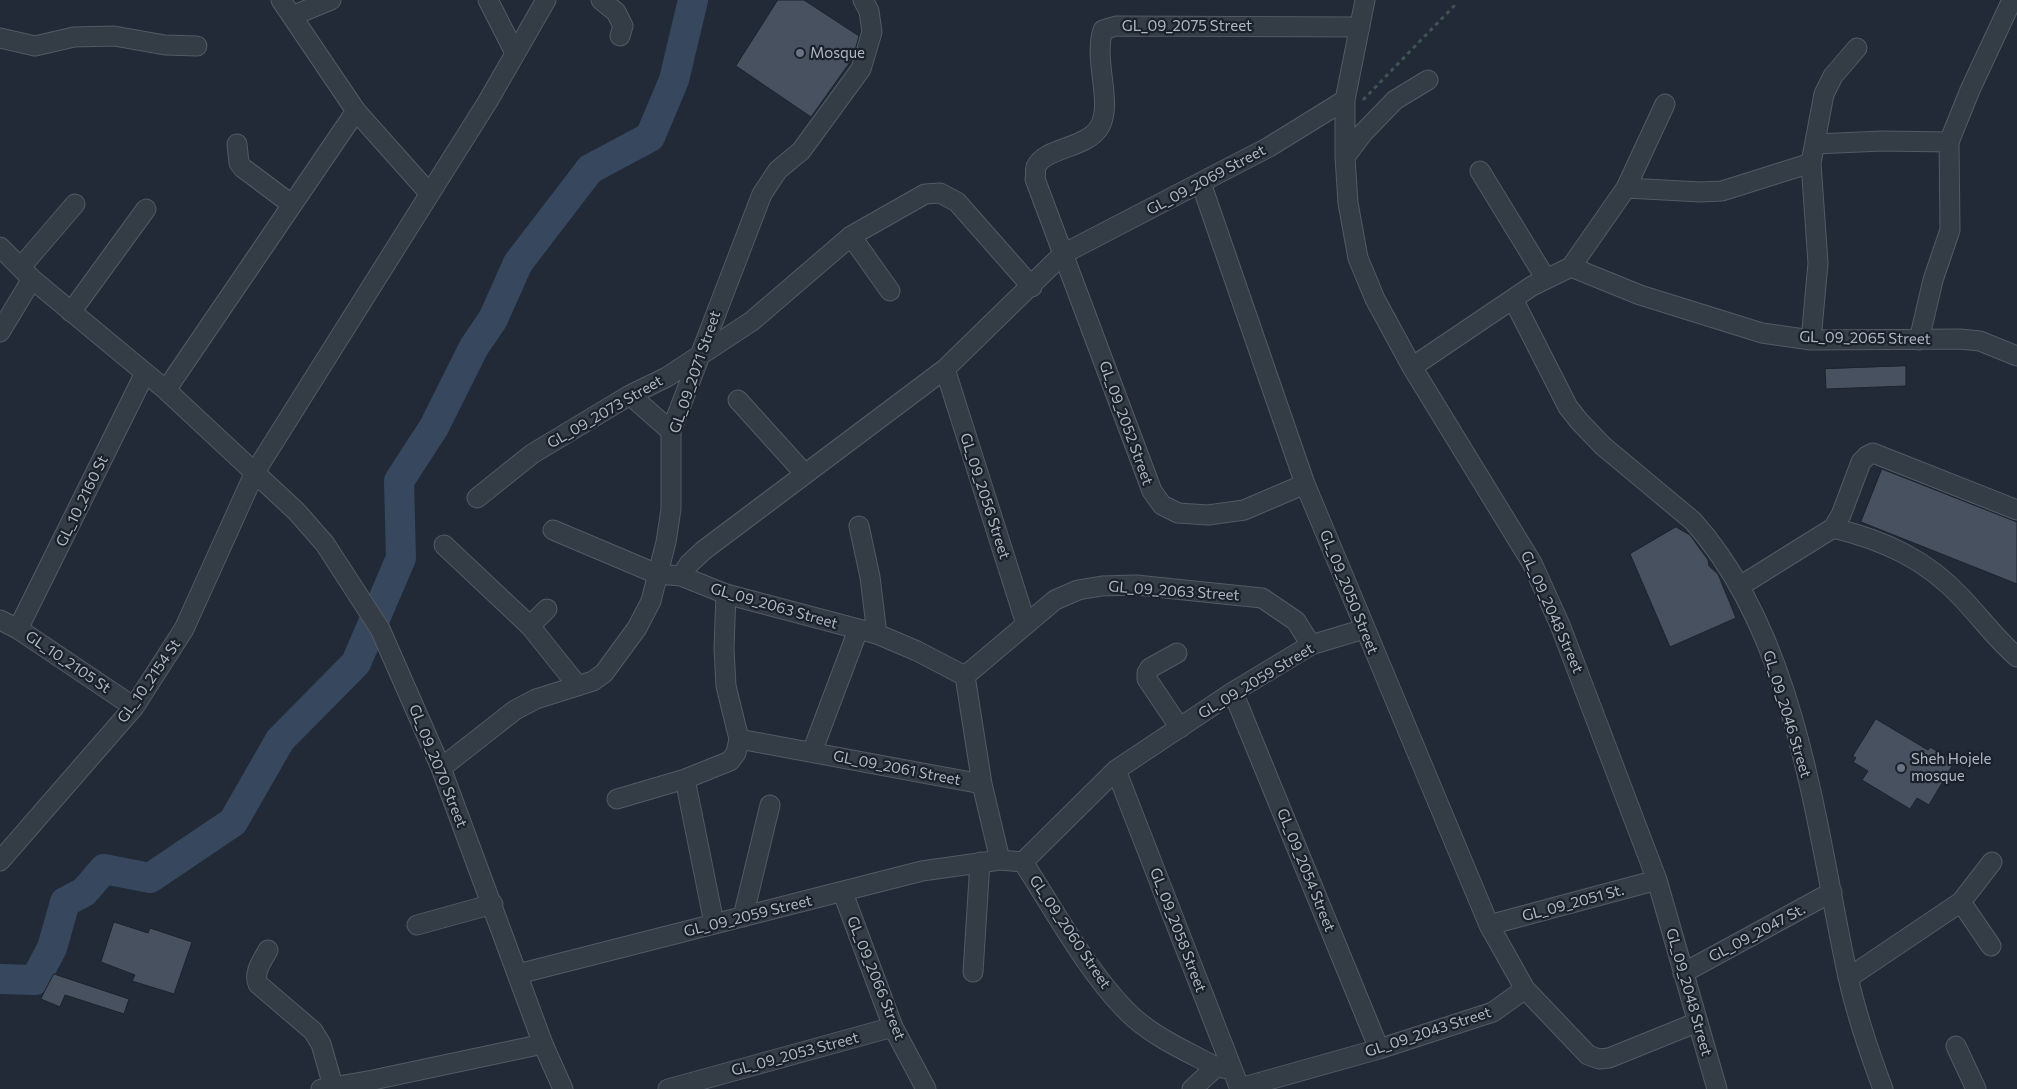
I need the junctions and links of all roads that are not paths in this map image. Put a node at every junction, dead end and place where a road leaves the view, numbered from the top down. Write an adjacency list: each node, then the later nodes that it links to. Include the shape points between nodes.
1 (281, 0): 9 (street)
2 (331, 0): 9 (street)
3 (488, 0): 15 (street)
4 (546, 0): 15 (street, GL_10_2154 St)
5 (601, 0): 11 (street, via 616,12 623,26)
6 (863, 0): 45 (street, GL_09_2071 Street, via 872,32 861,69 806,144 778,170 762,194)
7 (1365, 0): 10 (street, GL_09_2048 Street)
8 (2012, 0): 20 (street)
9 (292, 16): 19 (street)
10 (1360, 27): 18 (street, GL_09_2048 Street); 34 (street, GL_09_2075 Street, via 1116,26 1103,30 1099,43 1104,114 1100,128 1087,140 1044,158 1037,166 1035,178)
11 (620, 36)
12 (0, 38): 13 (street, via 35,46 74,38 114,36 165,45)
13 (197, 46)
14 (1857, 48): 22 (street, via 1833,76 1824,94)
15 (515, 53): 28 (street, GL_10_2154 St)
16 (1428, 80): 23 (street, via 1395,100)
17 (1664, 104): 27 (street)
18 (1346, 109): 23 (street, GL_09_2048 Street); 26 (street, GL_09_2069 Street)
19 (356, 111): 28 (street); 30 (street)
20 (1949, 142): 22 (street, via 1882,140); 44 (street, via 1950,230 1933,280)
21 (237, 144): 30 (street, via 239,163 243,168)
22 (1815, 144): 24 (street)
23 (1345, 157): 47 (street, GL_09_2048 Street, via 1348,203 1358,258 1375,299)
24 (1811, 163): 27 (street, via 1722,191); 43 (street, via 1818,264)
25 (1480, 170): 37 (street)
26 (1201, 183): 34 (street, GL_09_2069 Street); 56 (street, GL_09_2050 Street)
27 (1626, 188): 35 (street)
28 (430, 194): 54 (street, GL_10_2154 St)
29 (75, 204): 36 (street)
30 (291, 204): 50 (street)
31 (146, 209): 41 (street)
32 (851, 236): 38 (street, GL_09_2073 Street, via 925,194 940,193 957,202); 39 (street); 45 (street, GL_09_2073 Street, via 752,321)
33 (0, 247): 36 (street, GL_09_2070 Street)
34 (1064, 254): 38 (street, GL_09_2069 Street); 56 (street, GL_09_2052 Street, via 1152,491 1162,505 1178,513 1208,515 1244,510)
35 (1571, 267): 37 (street); 43 (street, GL_09_2065 Street, via 1640,295 1762,333)
36 (27, 273): 41 (street, GL_09_2070 Street); 42 (street)
37 (1546, 278): 40 (street)
38 (1032, 287): 48 (street, GL_09_2069 Street)
39 (890, 292)
40 (1513, 298): 47 (street); 65 (street, GL_09_2046 Street, via 1568,407 1579,421 1603,446 1693,521)
41 (71, 312): 49 (street, GL_09_2070 Street)
42 (0, 332)
43 (1811, 340): 44 (street, GL_09_2065 Street)
44 (1919, 340): 46 (street, GL_09_2065 Street, via 1980,342)
45 (699, 354): 51 (street, GL_09_2073 Street, via 667,377); 53 (street, GL_09_2071 Street)
46 (2017, 356)
47 (1412, 367): 96 (street, GL_09_2048 Street, via 1532,562 1560,625)
48 (945, 369): 55 (street, GL_09_2069 Street); 69 (street, GL_09_2056 Street)
49 (145, 373): 50 (street, GL_09_2070 Street); 71 (street, GL_10_2160 St)
50 (166, 390): 54 (street, GL_09_2070 Street)
51 (630, 395): 53 (street); 57 (street, GL_09_2073 Street, via 532,454)
52 (738, 400): 55 (street)
53 (672, 431): 63 (street, GL_09_2071 Street, via 671,510)
54 (255, 472): 81 (street, GL_10_2154 St, via 184,629); 85 (street, GL_09_2070 Street, via 325,544 357,593 380,630)
55 (804, 473): 64 (street, GL_09_2069 Street, via 704,550)
56 (1305, 484): 72 (street, GL_09_2050 Street)
57 (477, 498)
58 (2017, 510): 60 (street, via 1873,453 1861,462 1842,514)
59 (860, 526): 74 (street)
60 (1833, 528): 65 (street); 77 (street, via 1862,535 1907,553 1935,572)
61 (553, 530): 63 (street, GL_09_2063 Street)
62 (444, 545): 70 (street)
63 (657, 574): 64 (street, GL_09_2063 Street); 79 (street, GL_09_2071 Street, via 651,601 637,628 604,673)
64 (682, 576): 66 (street, GL_09_2063 Street)
65 (1740, 586): 97 (street, GL_09_2046 Street, via 1775,666 1800,747)
66 (726, 594): 73 (street, GL_09_2063 Street); 83 (street, via 726,686)
67 (547, 609): 70 (street)
68 (0, 620): 71 (street, GL_10_2105 St)
69 (1026, 624): 75 (street, GL_09_2063 Street, via 1055,600 1078,590 1136,585 1262,598 1296,620); 78 (street, GL_09_2063 Street)
70 (530, 626): 79 (street)
71 (18, 629): 81 (street, GL_10_2105 St)
72 (1364, 629): 75 (street, GL_09_2059 Street); 104 (street, GL_09_2050 Street)
73 (858, 630): 74 (street, GL_09_2063 Street); 84 (street, GL_09_2061 Street)
74 (877, 634): 78 (street, GL_09_2063 Street)
75 (1311, 646): 80 (street, GL_09_2059 Street)
76 (1177, 653): 82 (street, via 1146,673)
77 (2017, 657)
78 (965, 676): 88 (street)
79 (578, 686): 85 (street, GL_09_2071 Street, via 536,699 515,710)
80 (1233, 692): 82 (street, GL_09_2059 Street); 116 (street, GL_09_2054 Street)
81 (134, 707): 92 (street, GL_10_2154 St)
82 (1180, 728): 86 (street, GL_09_2059 Street)
83 (739, 739): 84 (street, GL_09_2061 Street); 87 (street, via 736,753 730,761)
84 (812, 752): 88 (street, GL_09_2061 Street)
85 (441, 768): 100 (street, GL_09_2070 Street)
86 (1116, 770): 94 (street, GL_09_2059 Street); 117 (street, GL_09_2058 Street)
87 (685, 779): 89 (street); 102 (street)
88 (982, 784): 91 (street)
89 (617, 799)
90 (770, 805): 101 (street)
91 (1000, 860): 93 (street, GL_09_2059 Street); 94 (street, GL_09_2059 Street)
92 (0, 862)
93 (980, 862): 98 (street, GL_09_2059 Street, via 922,871); 107 (street)
94 (1024, 862): 117 (street, GL_09_2060 Street, via 1104,986 1134,1018 1167,1041)
95 (1992, 862): 99 (street)
96 (1657, 880): 104 (street, GL_09_2051 St.); 108 (street, GL_09_2048 Street)
97 (1832, 892): 108 (street, GL_09_2047 St.); 110 (street, GL_09_2046 Street)
98 (842, 893): 101 (street, GL_09_2059 Street); 113 (street, GL_09_2066 Street)
99 (1961, 902): 105 (street); 110 (street)
100 (493, 904): 103 (street); 109 (street, GL_09_2070 Street)
101 (743, 917): 102 (street, GL_09_2059 Street)
102 (714, 923): 109 (street, GL_09_2059 Street)
103 (417, 925)
104 (1489, 925): 111 (street, GL_09_2050 Street)
105 (1991, 946)
106 (268, 950): 119 (street, via 255,978 313,1031 322,1044)
107 (973, 972)
108 (1683, 973): 112 (street, GL_09_2048 Street)
109 (518, 974): 114 (street, GL_09_2070 Street)
110 (1848, 978): 126 (street, GL_09_2046 Street)
111 (1525, 989): 112 (street, via 1588,1055 1599,1059 1624,1053); 116 (street, GL_09_2043 Street, via 1493,1012)
112 (1698, 1022): 125 (street, GL_09_2048 Street)
113 (893, 1027): 122 (street, GL_09_2053 Street); 123 (street, GL_09_2066 Street)
114 (543, 1044): 118 (street); 121 (street, GL_09_2070 Street)
115 (1956, 1046): 127 (street)
116 (1379, 1049): 120 (street, GL_09_2043 Street)
117 (1224, 1068): 120 (street, GL_09_2058 Street); 124 (street)
118 (375, 1085): 119 (street)
119 (327, 1088)
120 (1240, 1088)
121 (563, 1089)
122 (668, 1089)
123 (926, 1089)
124 (1192, 1089)
125 (1717, 1089)
126 (1883, 1089)
127 (1976, 1089)

